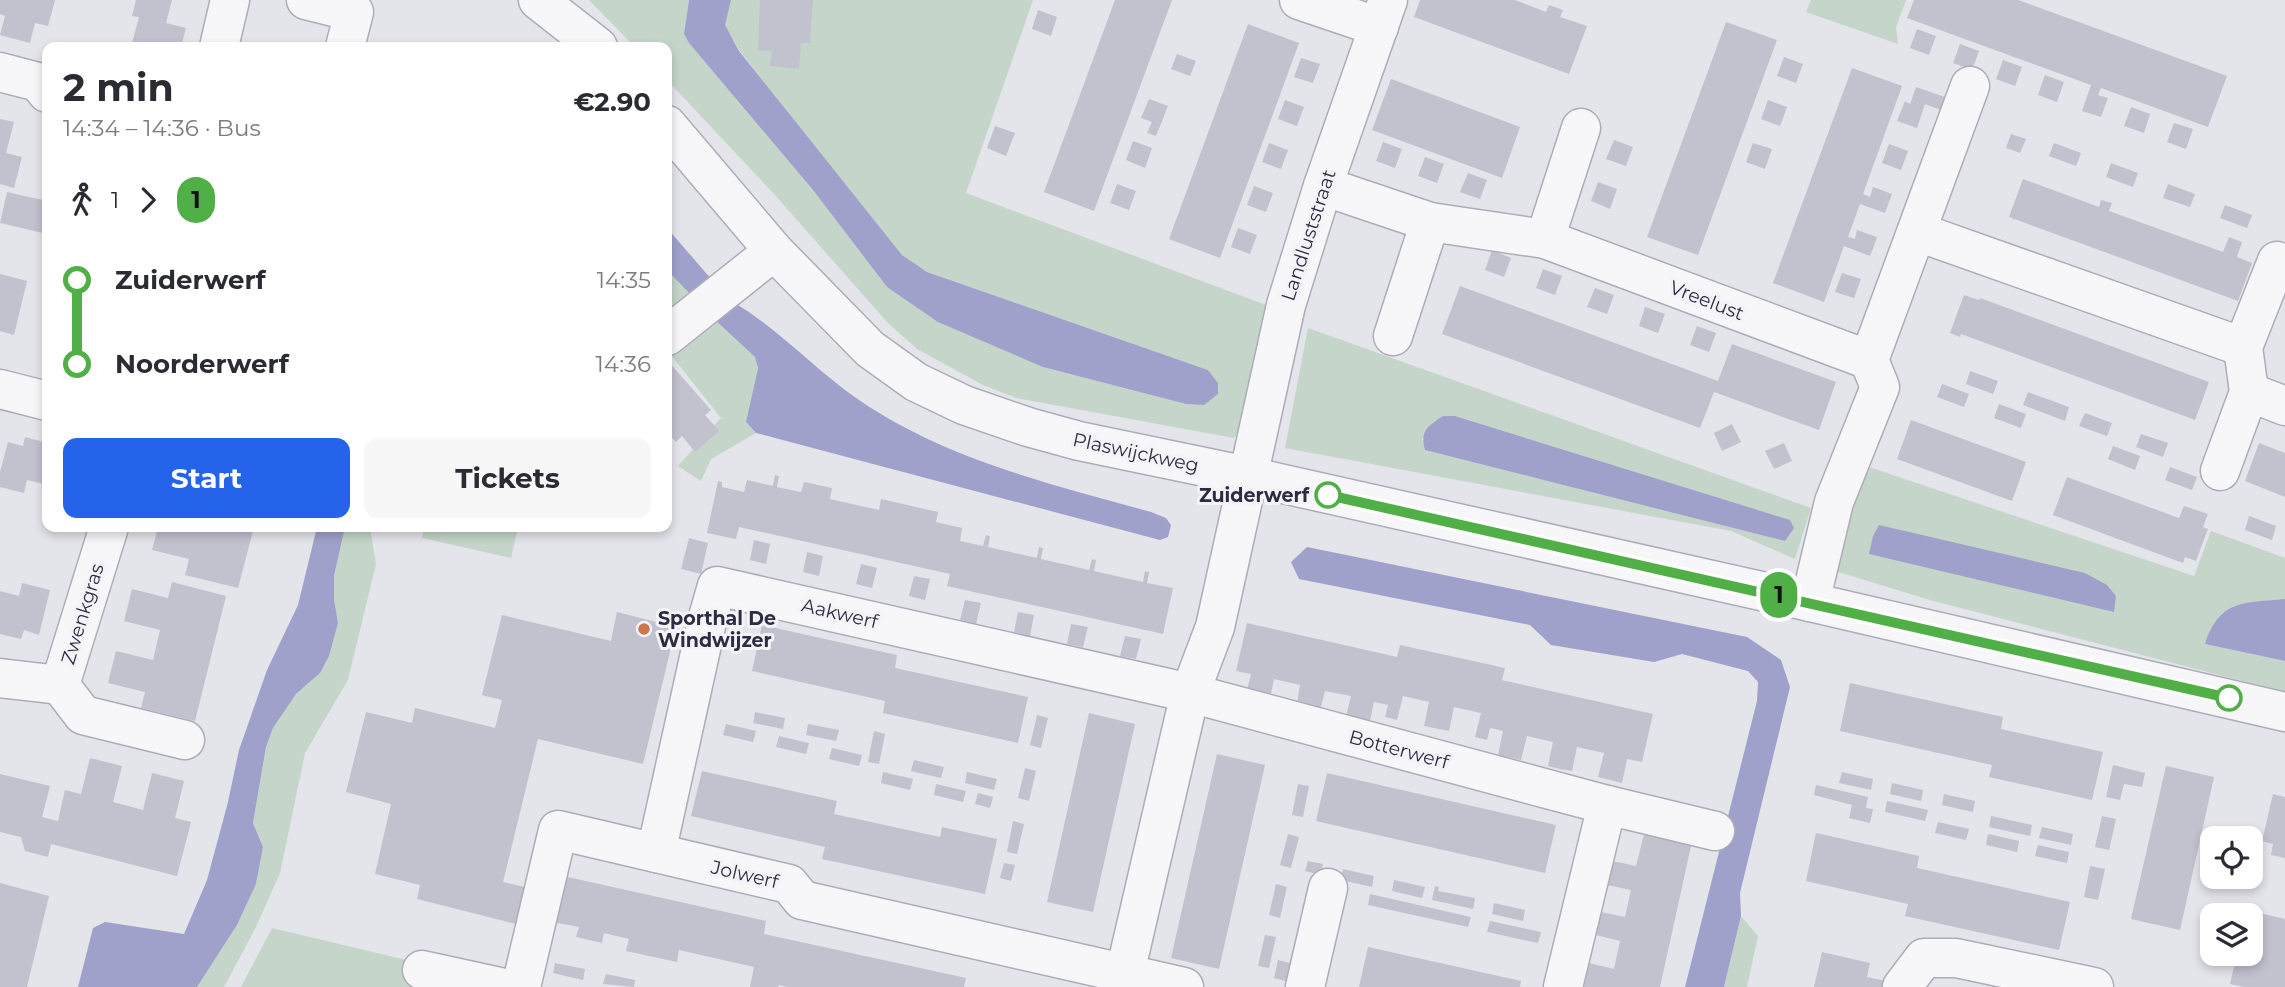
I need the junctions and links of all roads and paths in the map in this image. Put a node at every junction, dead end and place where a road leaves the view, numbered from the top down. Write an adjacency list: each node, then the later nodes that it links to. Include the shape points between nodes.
1 (230, 0): 6 (street)
2 (306, 0): 7 (street, via 354,12)
3 (538, 0): 8 (street)
4 (1298, 0): 5 (street)
5 (1384, 14): 14 (street, Landluststraat)
6 (219, 42)
7 (346, 42)
8 (592, 42)
9 (0, 72): 11 (street)
10 (1970, 86): 16 (street)
11 (42, 87)
12 (1580, 128): 17 (street)
13 (672, 131): 18 (street, Plaswijckweg)
14 (1323, 186): 15 (street, Vreelust); 29 (street, Landluststraat, via 1286,304)
15 (1430, 222): 17 (street, Vreelust); 21 (street)
16 (1918, 232): 22 (street); 23 (street)
17 (1545, 239): 23 (street, Vreelust)
18 (774, 251): 20 (street); 29 (street, Plaswijckweg, via 870,349 916,382 964,405 1079,441)
19 (2277, 261): 22 (street)
20 (672, 332)
21 (1393, 336)
22 (2243, 347): 25 (street)
23 (1870, 360): 31 (street, via 1880,387 1834,502)
24 (0, 389): 26 (street)
25 (2249, 392): 27 (street); 28 (street)
26 (42, 400)
27 (2285, 406)
28 (2220, 471)
29 (1248, 476): 31 (street, Plaswijckweg); 34 (street, via 1215,626)
30 (107, 532): 33 (street, Zwenkgras)
31 (1810, 602): 35 (street, Plaswijckweg)
32 (0, 678): 33 (street)
33 (60, 685): 36 (street, Zwenkgras, via 83,715)
34 (1190, 693): 37 (street, Botterwerf); 39 (street, Aakwerf, via 717,586); 42 (street)
35 (2285, 712)
36 (185, 740)
37 (1607, 805): 38 (street, Botterwerf); 47 (street)
38 (1715, 831)
39 (656, 853): 42 (street, Jolwerf, via 789,884 802,900); 44 (street, Jolwerf, via 558,830)
40 (1328, 888): 46 (street)
41 (422, 971): 43 (street)
42 (1126, 980): 45 (street, Jolwerf)
43 (500, 987)
44 (521, 987)
45 (1184, 987)
46 (1305, 987)
47 (1563, 987)
48 (1902, 987): 49 (street, via 1924,958 1956,958)
49 (2094, 987)

